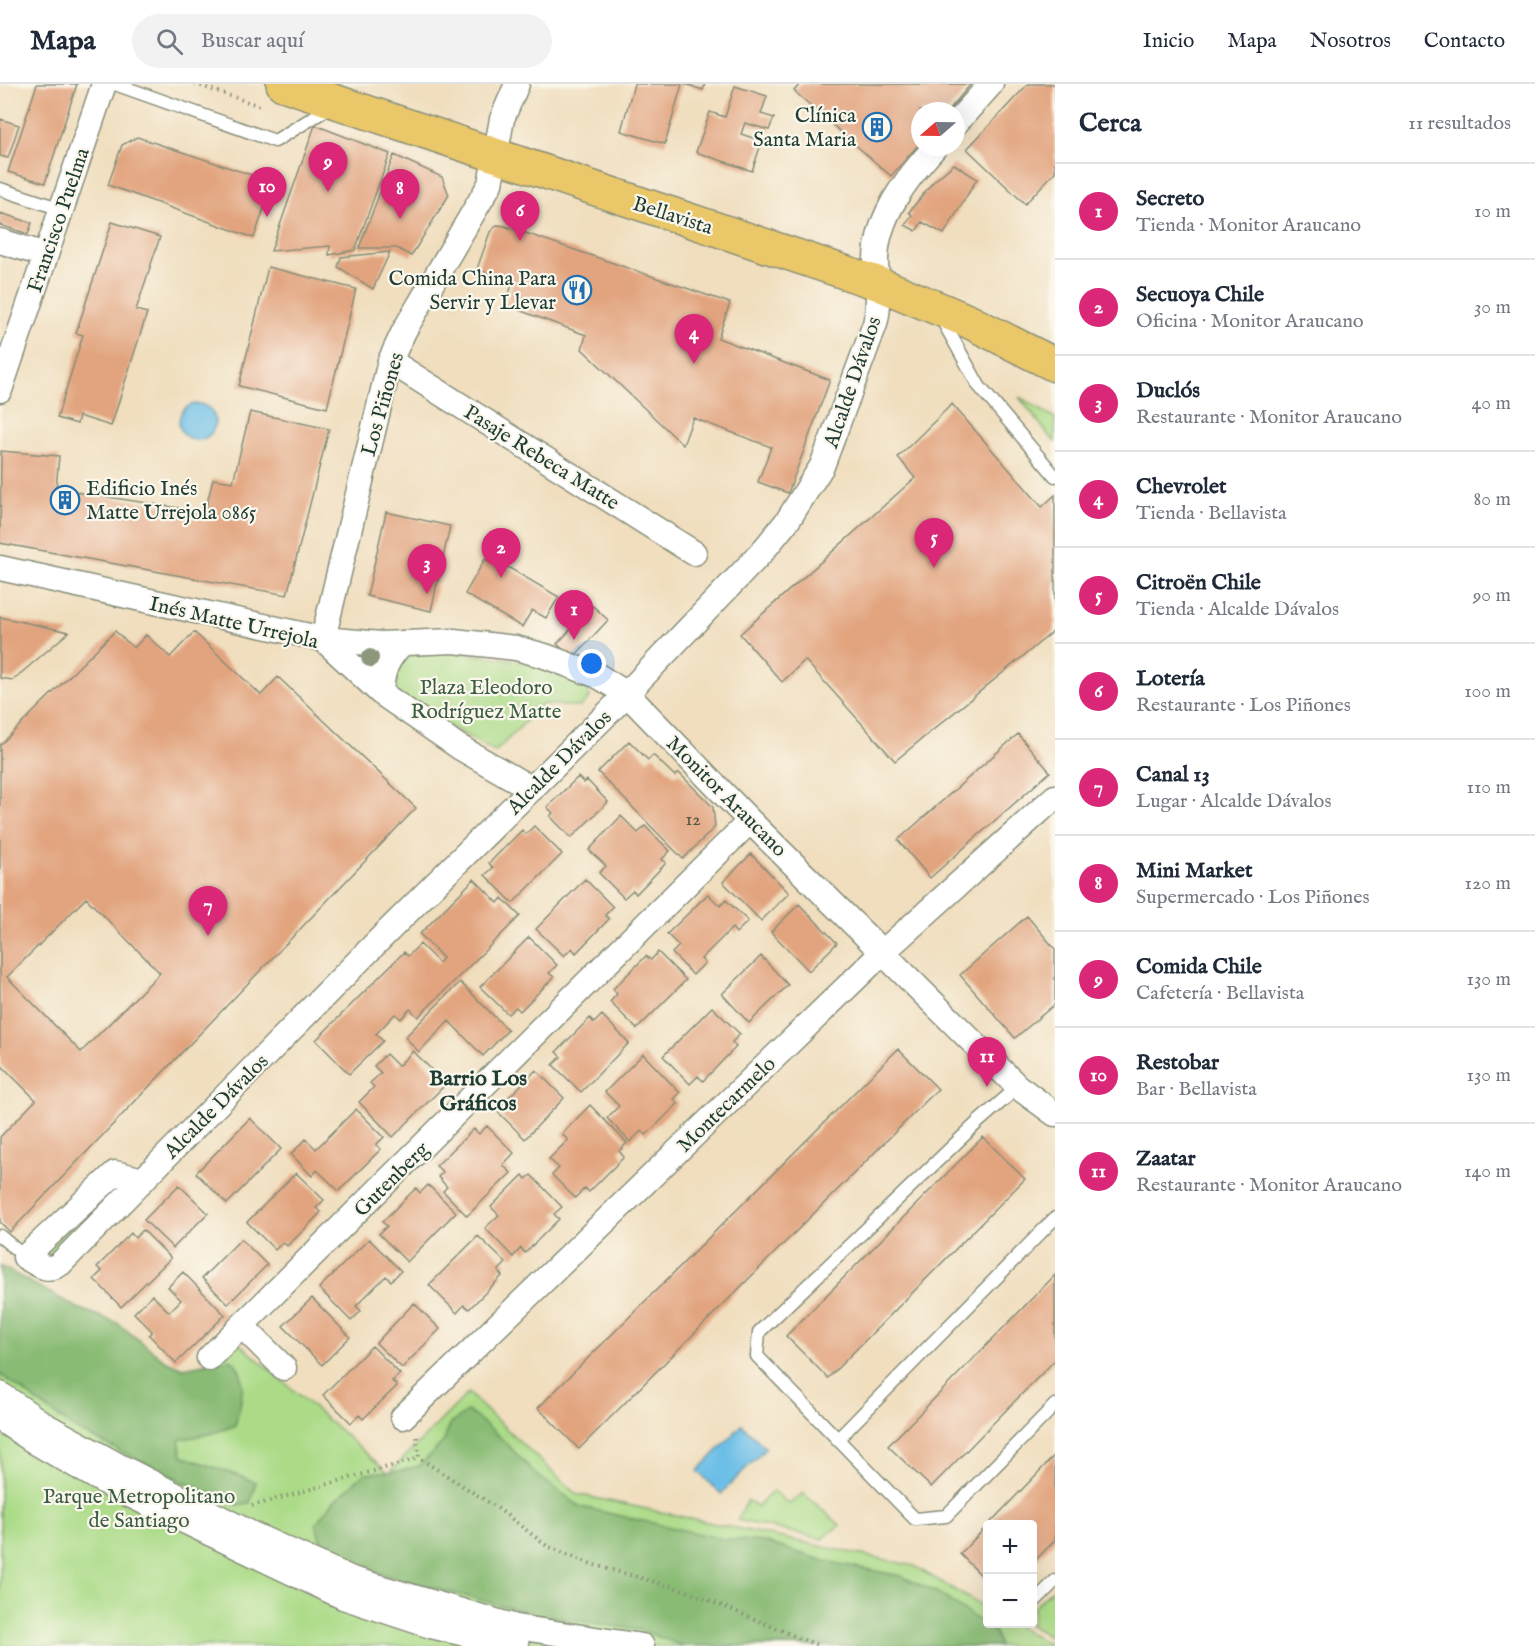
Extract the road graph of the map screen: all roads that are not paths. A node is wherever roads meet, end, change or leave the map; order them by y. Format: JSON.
{"nodes":[{"id":1,"x":104,"y":84,"type":"edge"},
{"id":2,"x":116,"y":84,"type":"edge"},
{"id":3,"x":283,"y":84,"type":"edge"},
{"id":4,"x":517,"y":84,"type":"edge"},
{"id":5,"x":991,"y":84,"type":"edge"},
{"id":6,"x":337,"y":102,"type":"junction"},
{"id":7,"x":965,"y":113,"type":"edge"},
{"id":8,"x":495,"y":156,"type":"junction"},
{"id":9,"x":927,"y":156,"type":"edge"},
{"id":10,"x":0,"y":189,"type":"edge"},
{"id":11,"x":61,"y":209,"type":"junction"},
{"id":12,"x":0,"y":241,"type":"edge"},
{"id":13,"x":46,"y":255,"type":"junction"},
{"id":14,"x":877,"y":283,"type":"junction"},
{"id":15,"x":935,"y":307,"type":"junction"},
{"id":16,"x":1050,"y":358,"type":"edge"},
{"id":17,"x":390,"y":361,"type":"junction"},
{"id":18,"x":0,"y":390,"type":"edge"},
{"id":19,"x":1055,"y":476,"type":"edge"},
{"id":20,"x":694,"y":553,"type":"dead end"},
{"id":21,"x":0,"y":568,"type":"edge"},
{"id":22,"x":322,"y":639,"type":"junction"},
{"id":23,"x":403,"y":643,"type":"junction"},
{"id":24,"x":381,"y":693,"type":"junction"},
{"id":25,"x":627,"y":694,"type":"junction"},
{"id":26,"x":532,"y":789,"type":"junction"},
{"id":27,"x":1055,"y":797,"type":"edge"},
{"id":28,"x":750,"y":821,"type":"junction"},
{"id":29,"x":883,"y":952,"type":"junction"},
{"id":30,"x":1018,"y":1087,"type":"junction"},
{"id":31,"x":1055,"y":1114,"type":"edge"},
{"id":32,"x":1055,"y":1218,"type":"edge"},
{"id":33,"x":0,"y":1236,"type":"edge"},
{"id":34,"x":25,"y":1257,"type":"joint"},
{"id":35,"x":243,"y":1327,"type":"junction"},
{"id":36,"x":209,"y":1358,"type":"dead end"},
{"id":37,"x":284,"y":1368,"type":"dead end"},
{"id":38,"x":0,"y":1394,"type":"edge"},
{"id":39,"x":1055,"y":1405,"type":"edge"},
{"id":40,"x":0,"y":1419,"type":"edge"},
{"id":41,"x":413,"y":1423,"type":"road end"},
{"id":42,"x":837,"y":1440,"type":"junction"},
{"id":43,"x":1055,"y":1581,"type":"edge"},
{"id":44,"x":1037,"y":1599,"type":"edge"},
{"id":45,"x":517,"y":1646,"type":"edge"},
{"id":46,"x":642,"y":1646,"type":"edge"}],
"edges":[{"from":1,"to":11,"type":"street","name":"Francisco Puelma"},
{"from":2,"to":6,"type":"lane"},
{"from":3,"to":6,"type":"main road","name":"Bellavista"},
{"from":4,"to":8,"type":"street","name":"Los Piñones"},
{"from":5,"to":7,"type":"street"},
{"from":6,"to":8,"type":"main road","name":"Bellavista"},
{"from":8,"to":14,"type":"main road","name":"Bellavista"},
{"from":8,"to":17,"type":"street","name":"Los Piñones"},
{"from":9,"to":14,"type":"street","name":"Alcalde Dávalos"},
{"from":10,"to":11,"type":"lane"},
{"from":11,"to":13,"type":"street","name":"Francisco Puelma"},
{"from":12,"to":13,"type":"street"},
{"from":13,"to":18,"type":"street","name":"Francisco Puelma"},
{"from":14,"to":15,"type":"main road","name":"Bellavista"},
{"from":14,"to":25,"type":"street","name":"Alcalde Dávalos"},
{"from":15,"to":16,"type":"main road","name":"Bellavista"},
{"from":15,"to":19,"type":"lane"},
{"from":17,"to":20,"type":"street","name":"Pasaje Rebeca Matte"},
{"from":17,"to":22,"type":"street","name":"Los Piñones"},
{"from":21,"to":22,"type":"street","name":"Inés Matte Urrejola"},
{"from":22,"to":23,"type":"street","name":"Monitor Araucano"},
{"from":22,"to":24,"type":"street","name":"Inés Matte Urrejola"},
{"from":23,"to":24,"type":"street"},
{"from":23,"to":25,"type":"street","name":"Monitor Araucano"},
{"from":24,"to":26,"type":"street","name":"Inés Matte Urrejola"},
{"from":25,"to":26,"type":"street","name":"Alcalde Dávalos"},
{"from":25,"to":28,"type":"street","name":"Monitor Araucano"},
{"from":26,"to":34,"type":"street","name":"Alcalde Dávalos"},
{"from":27,"to":29,"type":"street","name":"Montecarmelo"},
{"from":28,"to":29,"type":"street","name":"Monitor Araucano"},
{"from":28,"to":35,"type":"street","name":"Gutenberg"},
{"from":29,"to":30,"type":"street","name":"Monitor Araucano"},
{"from":29,"to":41,"type":"street","name":"Montecarmelo"},
{"from":30,"to":31,"type":"street","name":"Monitor Araucano"},
{"from":30,"to":42,"type":"lane"},
{"from":32,"to":42,"type":"lane"},
{"from":33,"to":34,"type":"lane"},
{"from":35,"to":36,"type":"street","name":"Gutenberg"},
{"from":35,"to":37,"type":"street"},
{"from":38,"to":46,"type":"street"},
{"from":39,"to":42,"type":"lane"},
{"from":40,"to":45,"type":"street"},
{"from":43,"to":44,"type":"lane"}]}
